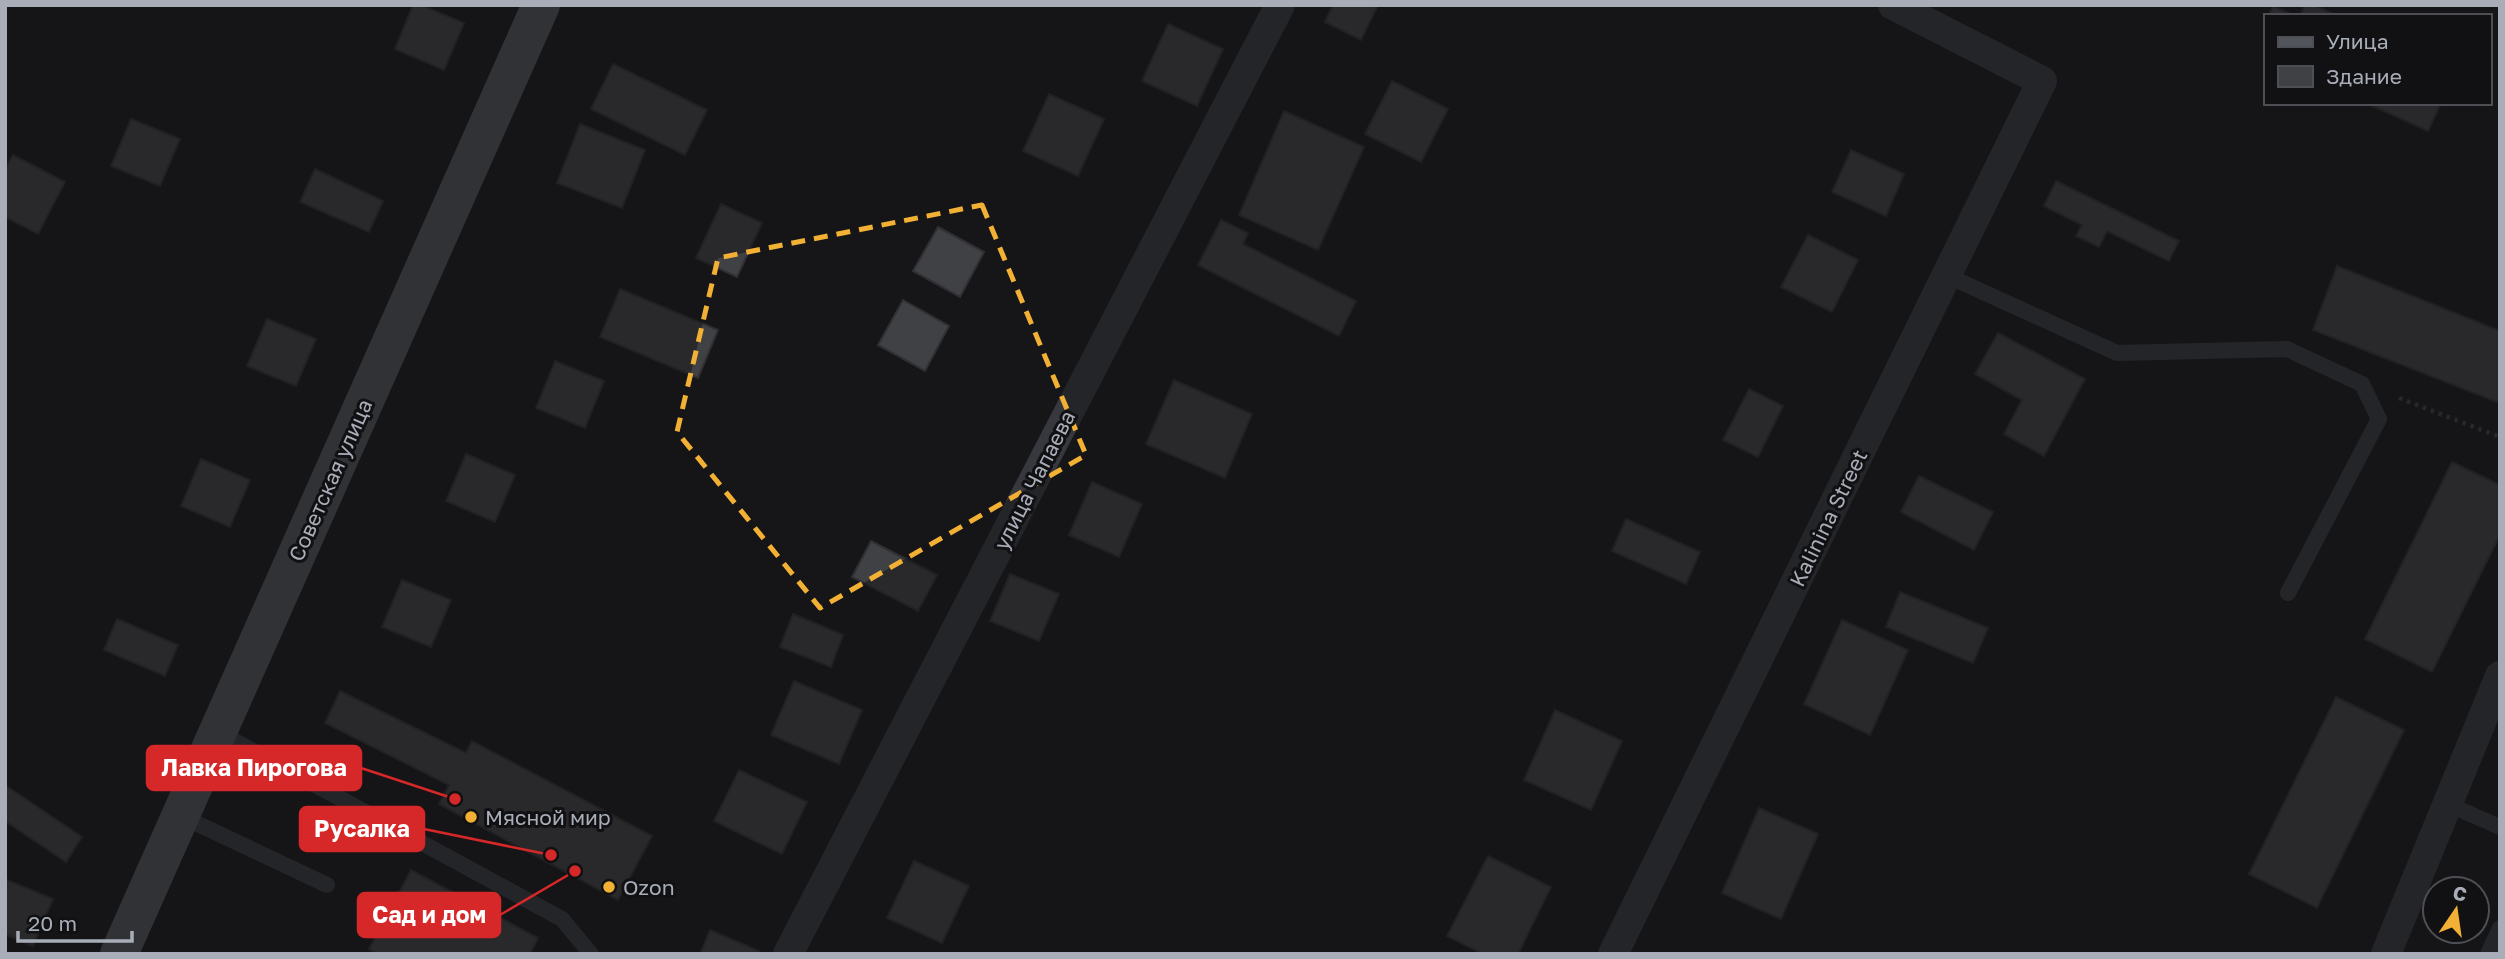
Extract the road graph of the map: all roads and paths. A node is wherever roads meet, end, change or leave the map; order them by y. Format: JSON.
{"nodes":[{"id":1,"x":541,"y":5,"type":"edge"},
{"id":2,"x":1280,"y":5,"type":"edge"},
{"id":3,"x":1893,"y":5,"type":"edge"},
{"id":4,"x":1948,"y":275,"type":"junction"},
{"id":5,"x":2362,"y":384,"type":"junction"},
{"id":6,"x":2500,"y":437,"type":"edge"},
{"id":7,"x":2288,"y":593,"type":"dead end"},
{"id":8,"x":2500,"y":676,"type":"edge"},
{"id":9,"x":219,"y":732,"type":"junction"},
{"id":10,"x":2447,"y":804,"type":"junction"},
{"id":11,"x":180,"y":816,"type":"junction"},
{"id":12,"x":2500,"y":827,"type":"edge"},
{"id":13,"x":327,"y":885,"type":"dead end"},
{"id":14,"x":2500,"y":928,"type":"edge"},
{"id":15,"x":119,"y":954,"type":"edge"},
{"id":16,"x":591,"y":954,"type":"edge"},
{"id":17,"x":788,"y":954,"type":"edge"},
{"id":18,"x":1613,"y":954,"type":"edge"},
{"id":19,"x":2386,"y":954,"type":"edge"},
{"id":20,"x":2488,"y":954,"type":"edge"}],
"edges":[{"from":1,"to":9,"type":"main road","name":"Советская улица"},
{"from":2,"to":17,"type":"street","name":"улица Чапаева"},
{"from":3,"to":4,"type":"street","name":"Kalinina Street"},
{"from":4,"to":5,"type":"lane"},
{"from":4,"to":18,"type":"street","name":"Kalinina Street"},
{"from":5,"to":6,"type":"path"},
{"from":5,"to":7,"type":"lane"},
{"from":8,"to":10,"type":"street"},
{"from":9,"to":11,"type":"main road","name":"Советская улица"},
{"from":9,"to":16,"type":"lane"},
{"from":10,"to":12,"type":"lane"},
{"from":10,"to":19,"type":"street"},
{"from":11,"to":13,"type":"lane"},
{"from":11,"to":15,"type":"main road","name":"Советская улица"},
{"from":14,"to":20,"type":"lane"}]}
